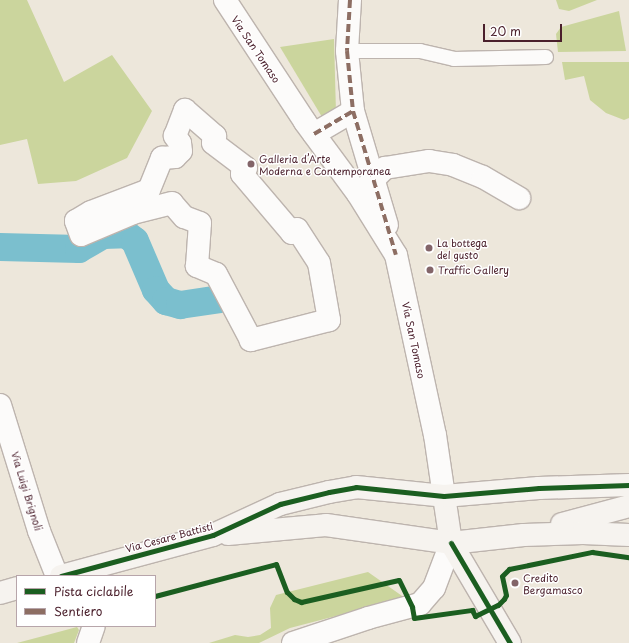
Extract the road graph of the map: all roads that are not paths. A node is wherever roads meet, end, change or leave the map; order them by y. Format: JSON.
{"nodes":[{"id":1,"x":225,"y":0,"type":"edge"},
{"id":2,"x":350,"y":0,"type":"edge"},
{"id":3,"x":347,"y":51,"type":"junction"},
{"id":4,"x":546,"y":57,"type":"dead end"},
{"id":5,"x":353,"y":111,"type":"junction"},
{"id":6,"x":314,"y":134,"type":"junction"},
{"id":7,"x":366,"y":187,"type":"junction"},
{"id":8,"x":519,"y":198,"type":"dead end"},
{"id":9,"x":251,"y":340,"type":"joint"},
{"id":10,"x":0,"y":405,"type":"edge"},
{"id":11,"x":629,"y":485,"type":"edge"},
{"id":12,"x":582,"y":487,"type":"junction"},
{"id":13,"x":444,"y":496,"type":"junction"},
{"id":14,"x":627,"y":509,"type":"edge"},
{"id":15,"x":524,"y":535,"type":"junction"},
{"id":16,"x":629,"y":535,"type":"edge"},
{"id":17,"x":213,"y":536,"type":"junction"},
{"id":18,"x":452,"y":543,"type":"junction"},
{"id":19,"x":112,"y":568,"type":"edge"},
{"id":20,"x":57,"y":575,"type":"edge"},
{"id":21,"x":67,"y":575,"type":"edge"},
{"id":22,"x":16,"y":588,"type":"edge"},
{"id":23,"x":0,"y":593,"type":"edge"},
{"id":24,"x":94,"y":627,"type":"edge"},
{"id":25,"x":88,"y":643,"type":"edge"},
{"id":26,"x":293,"y":643,"type":"edge"},
{"id":27,"x":510,"y":643,"type":"edge"}],
"edges":[{"from":1,"to":6,"type":"street","name":"Via San Tomaso"},
{"from":2,"to":3,"type":"street"},
{"from":3,"to":4,"type":"lane"},
{"from":3,"to":5,"type":"street"},
{"from":5,"to":6,"type":"street"},
{"from":5,"to":7,"type":"street"},
{"from":6,"to":7,"type":"street","name":"Via San Tomaso"},
{"from":7,"to":8,"type":"street"},
{"from":7,"to":13,"type":"street","name":"Via San Tomaso"},
{"from":9,"to":9,"type":"street"},
{"from":10,"to":20,"type":"street","name":"Via Luigi Brignoli"},
{"from":11,"to":12,"type":"street","name":"Via Cesare Battisti"},
{"from":12,"to":13,"type":"street","name":"Via Cesare Battisti"},
{"from":12,"to":14,"type":"street"},
{"from":13,"to":17,"type":"street","name":"Via Cesare Battisti"},
{"from":13,"to":18,"type":"street"},
{"from":14,"to":15,"type":"street"},
{"from":15,"to":16,"type":"street"},
{"from":15,"to":18,"type":"street","name":"Via Cesare Battisti"},
{"from":17,"to":18,"type":"street","name":"Via Cesare Battisti"},
{"from":17,"to":19,"type":"street","name":"Via Cesare Battisti"},
{"from":18,"to":26,"type":"street"},
{"from":18,"to":27,"type":"street"},
{"from":19,"to":21,"type":"street","name":"Via Cesare Battisti"},
{"from":22,"to":23,"type":"street"},
{"from":24,"to":25,"type":"street"}]}
